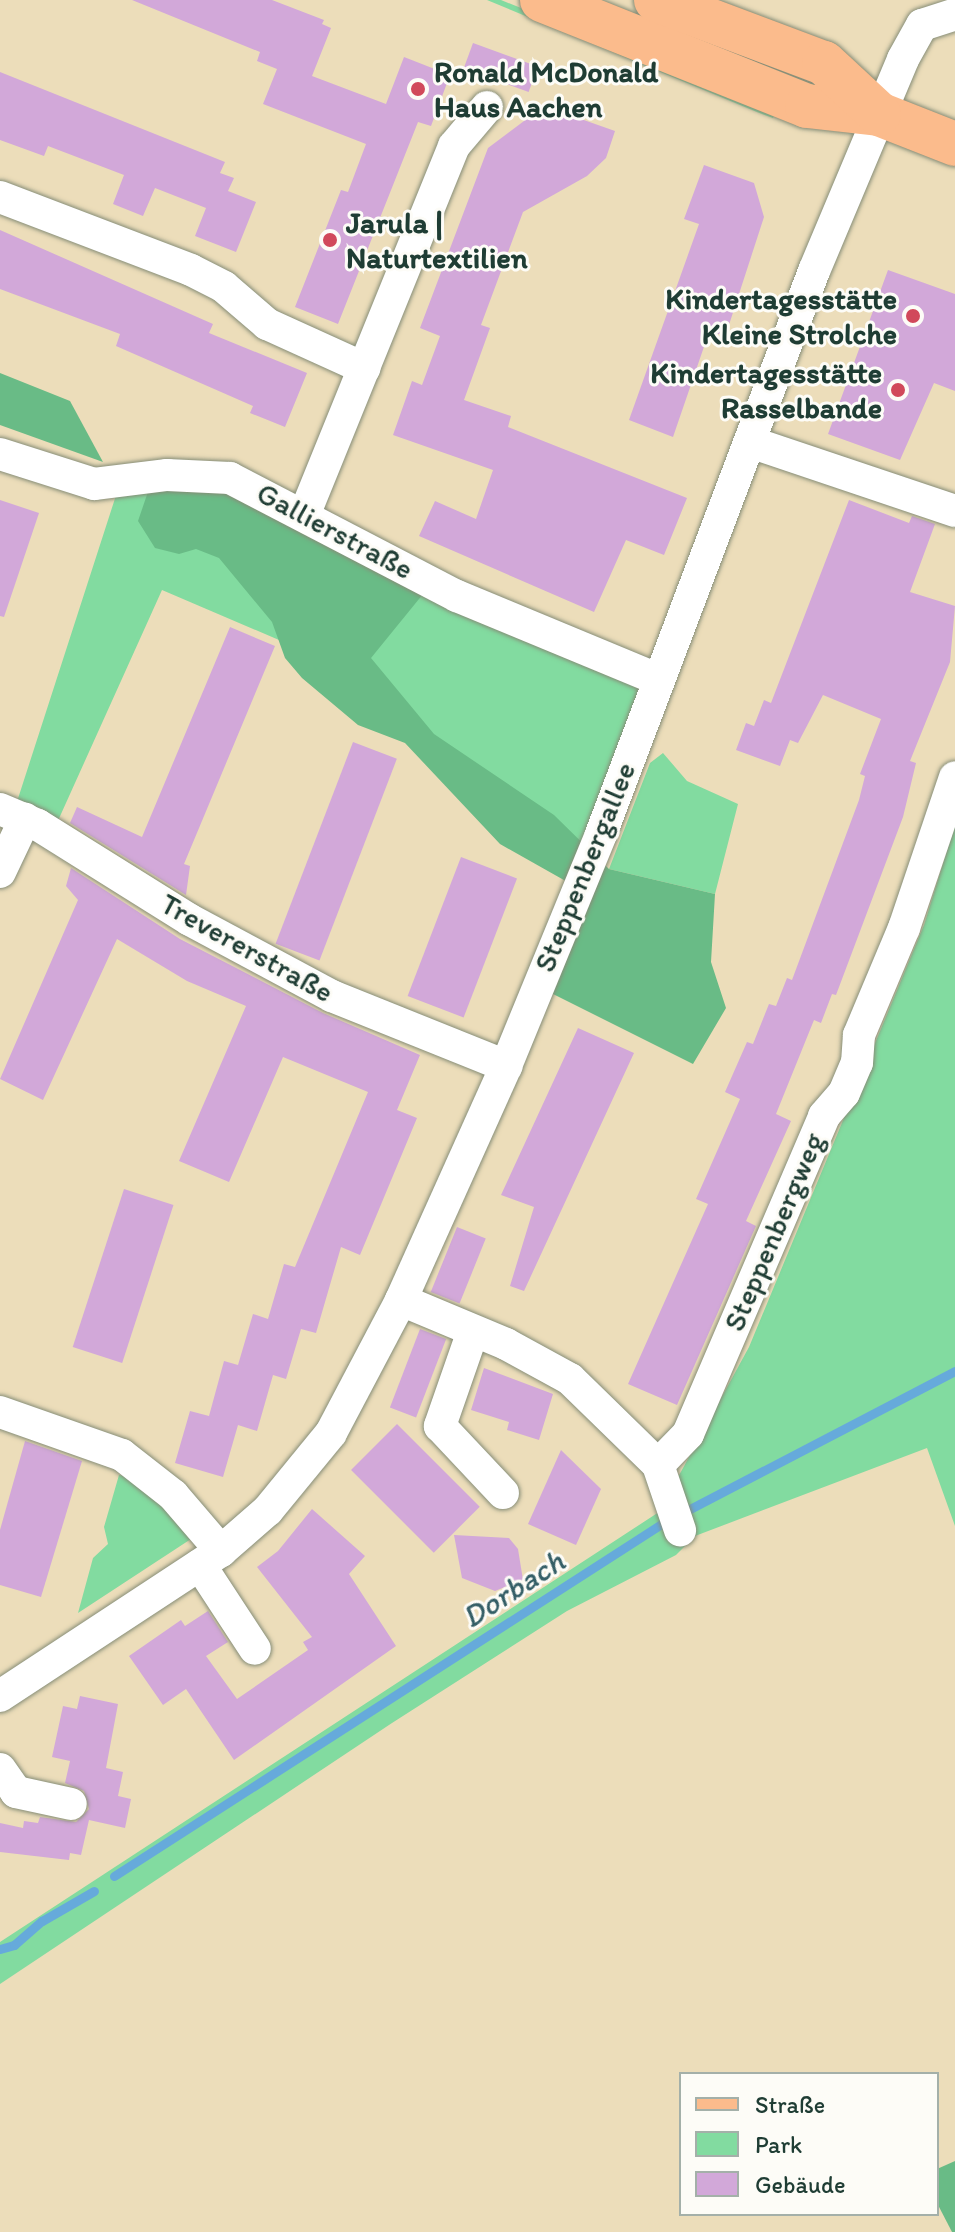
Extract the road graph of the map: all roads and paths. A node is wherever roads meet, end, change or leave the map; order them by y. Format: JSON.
{"nodes":[{"id":1,"x":542,"y":0,"type":"edge"},
{"id":2,"x":656,"y":0,"type":"edge"},
{"id":3,"x":955,"y":14,"type":"edge"},
{"id":4,"x":487,"y":107,"type":"dead end"},
{"id":5,"x":879,"y":114,"type":"junction"},
{"id":6,"x":955,"y":144,"type":"edge"},
{"id":7,"x":0,"y":197,"type":"edge"},
{"id":8,"x":364,"y":368,"type":"junction"},
{"id":9,"x":750,"y":442,"type":"junction"},
{"id":10,"x":0,"y":454,"type":"edge"},
{"id":11,"x":955,"y":511,"type":"edge"},
{"id":12,"x":305,"y":513,"type":"junction"},
{"id":13,"x":657,"y":679,"type":"junction"},
{"id":14,"x":955,"y":777,"type":"edge"},
{"id":15,"x":12,"y":814,"type":"edge"},
{"id":16,"x":0,"y":872,"type":"edge"},
{"id":17,"x":506,"y":1066,"type":"junction"},
{"id":18,"x":401,"y":1300,"type":"junction"},
{"id":19,"x":473,"y":1331,"type":"junction"},
{"id":20,"x":0,"y":1412,"type":"edge"},
{"id":21,"x":664,"y":1479,"type":"junction"},
{"id":22,"x":503,"y":1493,"type":"dead end"},
{"id":23,"x":680,"y":1530,"type":"dead end"},
{"id":24,"x":210,"y":1558,"type":"junction"},
{"id":25,"x":255,"y":1649,"type":"dead end"},
{"id":26,"x":0,"y":1696,"type":"edge"},
{"id":27,"x":9,"y":1791,"type":"edge"},
{"id":28,"x":71,"y":1804,"type":"dead end"}],
"edges":[{"from":1,"to":5,"type":"main road"},
{"from":2,"to":5,"type":"main road"},
{"from":3,"to":5,"type":"street","name":"Steppenbergallee"},
{"from":4,"to":8,"type":"street"},
{"from":5,"to":6,"type":"main road"},
{"from":5,"to":9,"type":"street","name":"Steppenbergallee"},
{"from":7,"to":8,"type":"street"},
{"from":8,"to":12,"type":"street"},
{"from":9,"to":11,"type":"street"},
{"from":9,"to":13,"type":"street","name":"Steppenbergallee"},
{"from":10,"to":12,"type":"street","name":"Gallierstraße"},
{"from":12,"to":13,"type":"street","name":"Gallierstraße"},
{"from":13,"to":17,"type":"street","name":"Steppenbergallee"},
{"from":14,"to":21,"type":"street","name":"Steppenbergweg"},
{"from":15,"to":16,"type":"street"},
{"from":15,"to":17,"type":"street","name":"Trevererstraße"},
{"from":17,"to":18,"type":"street","name":"Steppenbergallee"},
{"from":18,"to":19,"type":"street"},
{"from":18,"to":24,"type":"street","name":"Steppenbergallee"},
{"from":19,"to":21,"type":"street"},
{"from":19,"to":22,"type":"street"},
{"from":20,"to":24,"type":"street"},
{"from":21,"to":23,"type":"street"},
{"from":24,"to":25,"type":"street"},
{"from":24,"to":26,"type":"street","name":"Steppenbergallee"},
{"from":27,"to":28,"type":"street"}]}
